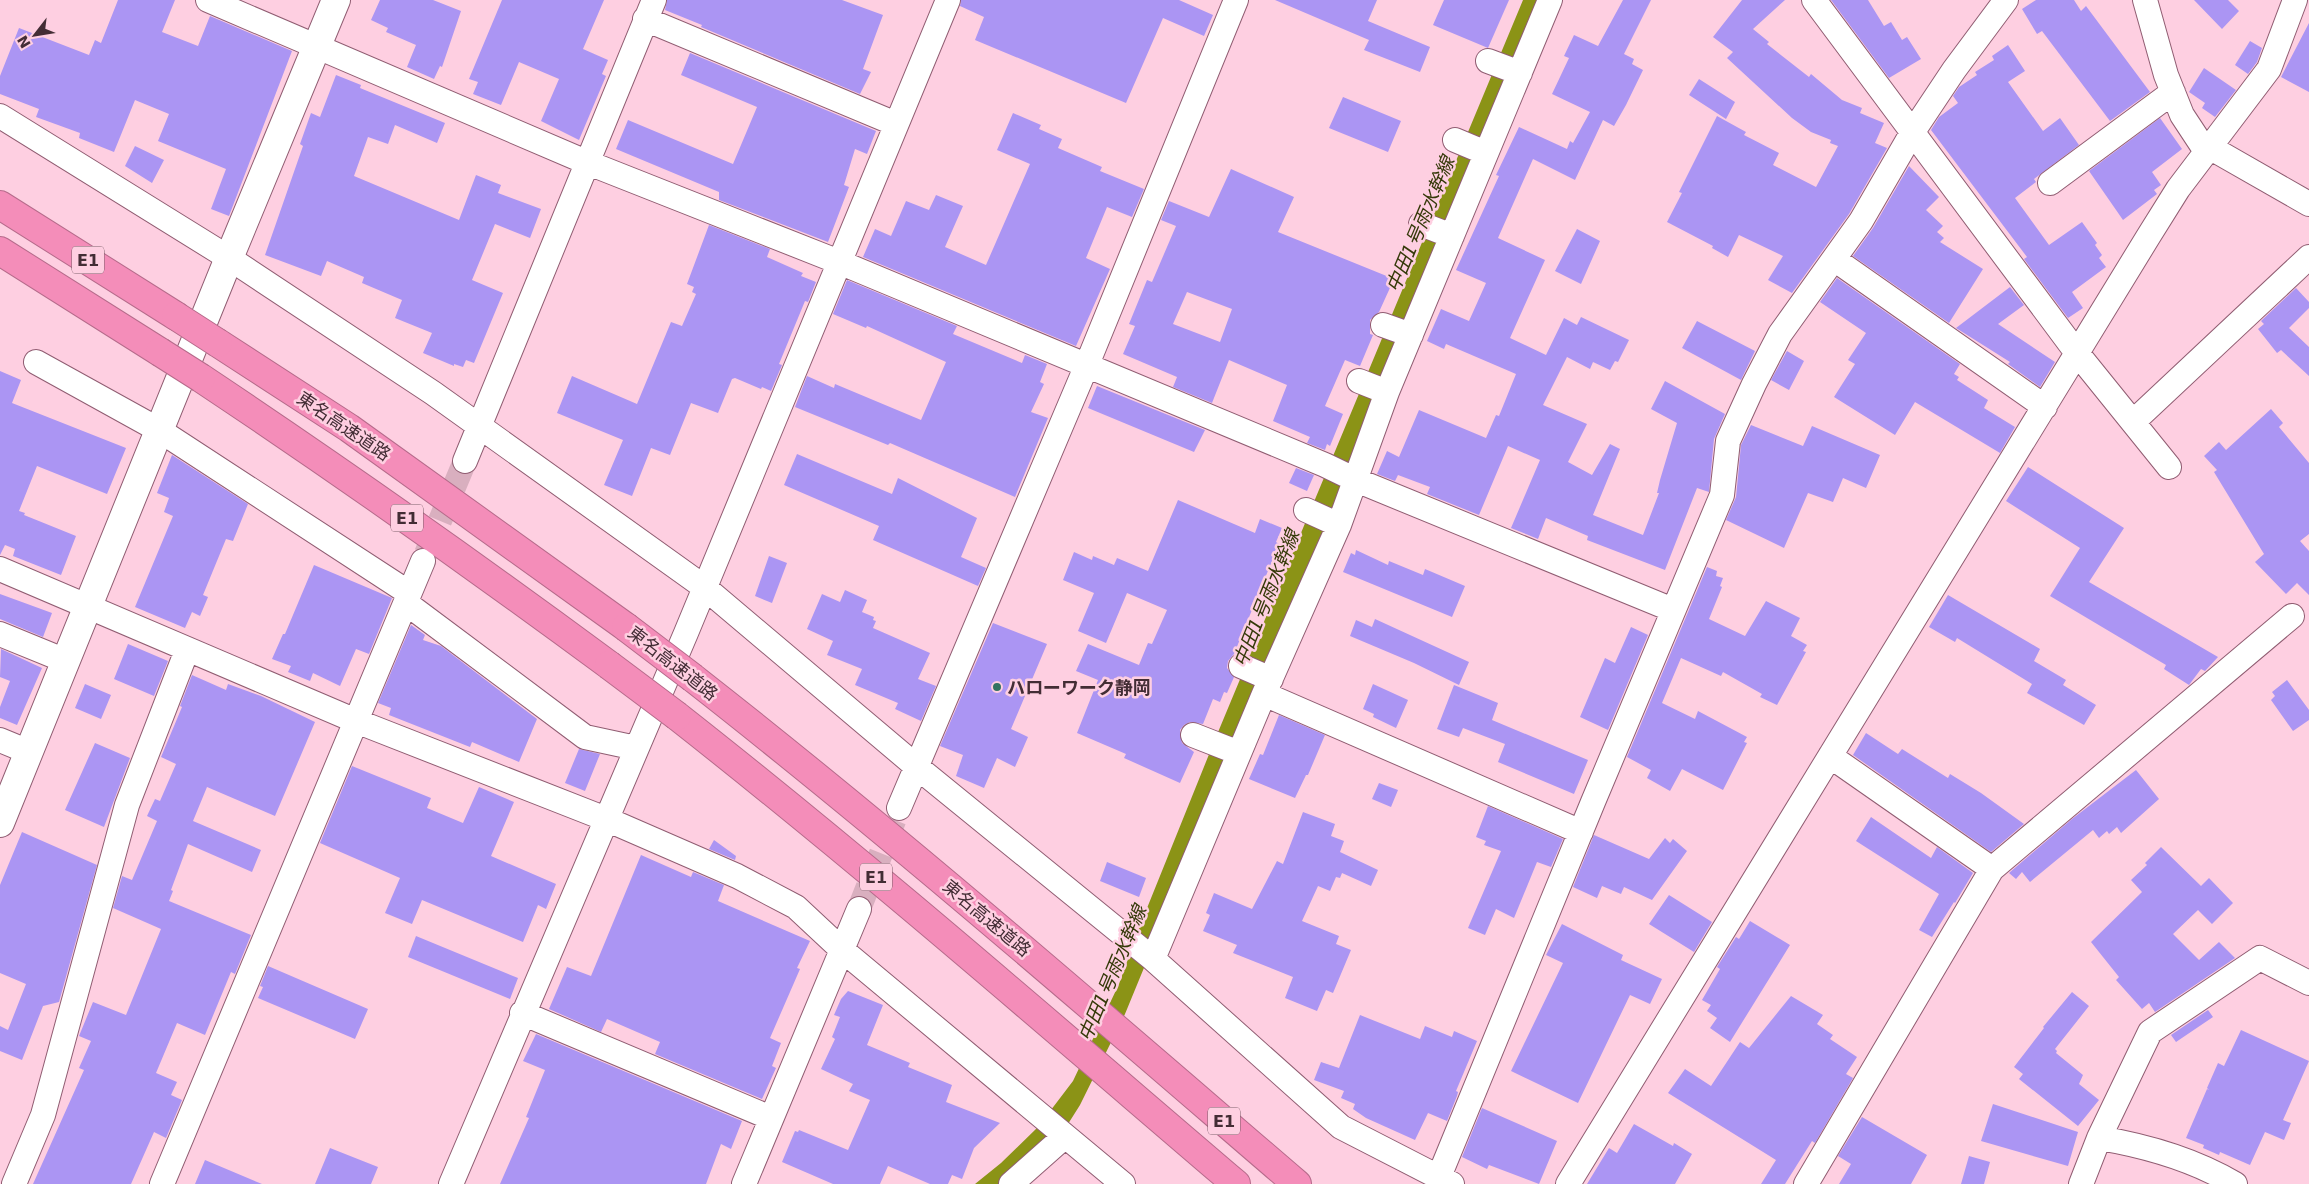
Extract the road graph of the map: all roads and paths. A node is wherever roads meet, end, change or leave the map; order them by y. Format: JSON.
{"nodes":[{"id":1,"x":208,"y":0,"type":"edge"},
{"id":2,"x":336,"y":0,"type":"edge"},
{"id":3,"x":948,"y":0,"type":"edge"},
{"id":4,"x":1236,"y":0,"type":"edge"},
{"id":5,"x":1550,"y":0,"type":"edge"},
{"id":6,"x":1814,"y":0,"type":"edge"},
{"id":7,"x":2145,"y":0,"type":"edge"},
{"id":8,"x":2295,"y":0,"type":"edge"},
{"id":9,"x":1995,"y":3,"type":"edge"},
{"id":10,"x":650,"y":10,"type":"edge"},
{"id":11,"x":317,"y":48,"type":"junction"},
{"id":12,"x":1488,"y":61,"type":"dead end"},
{"id":13,"x":1515,"y":72,"type":"junction"},
{"id":14,"x":2173,"y":92,"type":"junction"},
{"id":15,"x":0,"y":116,"type":"edge"},
{"id":16,"x":896,"y":124,"type":"junction"},
{"id":17,"x":1912,"y":133,"type":"junction"},
{"id":18,"x":1455,"y":140,"type":"dead end"},
{"id":19,"x":1481,"y":151,"type":"junction"},
{"id":20,"x":2209,"y":151,"type":"junction"},
{"id":21,"x":586,"y":162,"type":"junction"},
{"id":22,"x":2050,"y":182,"type":"dead end"},
{"id":23,"x":2309,"y":204,"type":"edge"},
{"id":24,"x":0,"y":205,"type":"edge"},
{"id":25,"x":0,"y":251,"type":"edge"},
{"id":26,"x":2309,"y":257,"type":"edge"},
{"id":27,"x":228,"y":258,"type":"junction"},
{"id":28,"x":1834,"y":259,"type":"junction"},
{"id":29,"x":838,"y":262,"type":"junction"},
{"id":30,"x":2077,"y":353,"type":"junction"},
{"id":31,"x":36,"y":362,"type":"dead end"},
{"id":32,"x":1086,"y":366,"type":"junction"},
{"id":33,"x":2044,"y":407,"type":"junction"},
{"id":34,"x":2132,"y":422,"type":"junction"},
{"id":35,"x":478,"y":426,"type":"junction"},
{"id":36,"x":159,"y":430,"type":"junction"},
{"id":37,"x":465,"y":461,"type":"tunnel mouth"},
{"id":38,"x":2169,"y":467,"type":"dead end"},
{"id":39,"x":1342,"y":473,"type":"junction"},
{"id":40,"x":423,"y":561,"type":"tunnel mouth"},
{"id":41,"x":0,"y":569,"type":"edge"},
{"id":42,"x":704,"y":587,"type":"junction"},
{"id":43,"x":407,"y":598,"type":"junction"},
{"id":44,"x":88,"y":607,"type":"junction"},
{"id":45,"x":1673,"y":610,"type":"junction"},
{"id":46,"x":2292,"y":616,"type":"dead end"},
{"id":47,"x":0,"y":634,"type":"edge"},
{"id":48,"x":187,"y":650,"type":"junction"},
{"id":49,"x":66,"y":661,"type":"junction"},
{"id":50,"x":1259,"y":678,"type":"junction"},
{"id":51,"x":356,"y":721,"type":"junction"},
{"id":52,"x":0,"y":740,"type":"edge"},
{"id":53,"x":636,"y":748,"type":"junction"},
{"id":54,"x":29,"y":752,"type":"junction"},
{"id":55,"x":1830,"y":756,"type":"junction"},
{"id":56,"x":917,"y":767,"type":"junction"},
{"id":57,"x":899,"y":808,"type":"tunnel mouth"},
{"id":58,"x":606,"y":819,"type":"junction"},
{"id":59,"x":0,"y":823,"type":"edge"},
{"id":60,"x":1581,"y":832,"type":"junction"},
{"id":61,"x":1992,"y":869,"type":"junction"},
{"id":62,"x":859,"y":909,"type":"tunnel mouth"},
{"id":63,"x":841,"y":949,"type":"junction"},
{"id":64,"x":1152,"y":959,"type":"junction"},
{"id":65,"x":2309,"y":983,"type":"edge"},
{"id":66,"x":522,"y":1013,"type":"junction"},
{"id":67,"x":772,"y":1118,"type":"junction"},
{"id":68,"x":1063,"y":1136,"type":"junction"},
{"id":69,"x":2099,"y":1138,"type":"junction"},
{"id":70,"x":1442,"y":1182,"type":"edge"},
{"id":71,"x":14,"y":1184,"type":"edge"},
{"id":72,"x":162,"y":1184,"type":"edge"},
{"id":73,"x":451,"y":1184,"type":"edge"},
{"id":74,"x":744,"y":1184,"type":"edge"},
{"id":75,"x":1011,"y":1184,"type":"edge"},
{"id":76,"x":1123,"y":1184,"type":"edge"},
{"id":77,"x":1236,"y":1184,"type":"edge"},
{"id":78,"x":1298,"y":1184,"type":"edge"},
{"id":79,"x":1568,"y":1184,"type":"edge"},
{"id":80,"x":1806,"y":1184,"type":"edge"},
{"id":81,"x":2081,"y":1184,"type":"edge"},
{"id":82,"x":2235,"y":1184,"type":"edge"}],
"edges":[{"from":1,"to":11,"type":"street"},
{"from":2,"to":11,"type":"street"},
{"from":3,"to":16,"type":"street"},
{"from":4,"to":32,"type":"street"},
{"from":5,"to":13,"type":"street"},
{"from":6,"to":17,"type":"street"},
{"from":7,"to":14,"type":"street"},
{"from":8,"to":20,"type":"street"},
{"from":9,"to":17,"type":"street"},
{"from":10,"to":16,"type":"street"},
{"from":10,"to":21,"type":"street"},
{"from":11,"to":21,"type":"street"},
{"from":11,"to":27,"type":"street"},
{"from":12,"to":13,"type":"street"},
{"from":13,"to":19,"type":"street"},
{"from":14,"to":20,"type":"street"},
{"from":14,"to":22,"type":"street"},
{"from":15,"to":27,"type":"street"},
{"from":16,"to":29,"type":"street"},
{"from":17,"to":28,"type":"street"},
{"from":17,"to":30,"type":"street"},
{"from":18,"to":19,"type":"street"},
{"from":19,"to":39,"type":"street"},
{"from":20,"to":23,"type":"street"},
{"from":20,"to":30,"type":"street"},
{"from":21,"to":29,"type":"street"},
{"from":21,"to":35,"type":"street"},
{"from":24,"to":78,"type":"highway","name":"東名高速道路","number":"E1","bridge":true},
{"from":25,"to":77,"type":"highway","number":"E1","bridge":true},
{"from":26,"to":34,"type":"street"},
{"from":27,"to":35,"type":"street"},
{"from":27,"to":36,"type":"street"},
{"from":28,"to":33,"type":"street"},
{"from":28,"to":45,"type":"street"},
{"from":29,"to":32,"type":"street"},
{"from":29,"to":42,"type":"street"},
{"from":30,"to":33,"type":"street"},
{"from":30,"to":34,"type":"street"},
{"from":31,"to":36,"type":"street"},
{"from":32,"to":39,"type":"street"},
{"from":32,"to":56,"type":"street"},
{"from":33,"to":55,"type":"street"},
{"from":34,"to":38,"type":"street"},
{"from":35,"to":37,"type":"street"},
{"from":35,"to":42,"type":"street"},
{"from":36,"to":43,"type":"street"},
{"from":36,"to":44,"type":"street"},
{"from":39,"to":45,"type":"street"},
{"from":39,"to":50,"type":"street"},
{"from":40,"to":43,"type":"street"},
{"from":41,"to":44,"type":"street"},
{"from":42,"to":53,"type":"street"},
{"from":42,"to":56,"type":"street"},
{"from":43,"to":51,"type":"street"},
{"from":43,"to":53,"type":"street"},
{"from":44,"to":48,"type":"street"},
{"from":44,"to":49,"type":"street"},
{"from":45,"to":60,"type":"street"},
{"from":46,"to":61,"type":"street"},
{"from":47,"to":49,"type":"street"},
{"from":48,"to":51,"type":"street"},
{"from":48,"to":71,"type":"street"},
{"from":49,"to":54,"type":"street"},
{"from":50,"to":60,"type":"street"},
{"from":50,"to":64,"type":"street"},
{"from":51,"to":58,"type":"street"},
{"from":51,"to":72,"type":"street"},
{"from":52,"to":54,"type":"street"},
{"from":53,"to":58,"type":"street"},
{"from":54,"to":59,"type":"street"},
{"from":55,"to":61,"type":"street"},
{"from":55,"to":79,"type":"street"},
{"from":56,"to":57,"type":"street"},
{"from":56,"to":64,"type":"street"},
{"from":58,"to":63,"type":"street"},
{"from":58,"to":66,"type":"street"},
{"from":60,"to":70,"type":"street"},
{"from":61,"to":80,"type":"street"},
{"from":62,"to":63,"type":"street"},
{"from":63,"to":67,"type":"street"},
{"from":63,"to":68,"type":"street"},
{"from":64,"to":70,"type":"street"},
{"from":65,"to":69,"type":"street"},
{"from":66,"to":67,"type":"street"},
{"from":66,"to":73,"type":"street"},
{"from":67,"to":74,"type":"street"},
{"from":68,"to":75,"type":"street"},
{"from":68,"to":76,"type":"street"},
{"from":69,"to":81,"type":"street"},
{"from":69,"to":82,"type":"street"}]}
